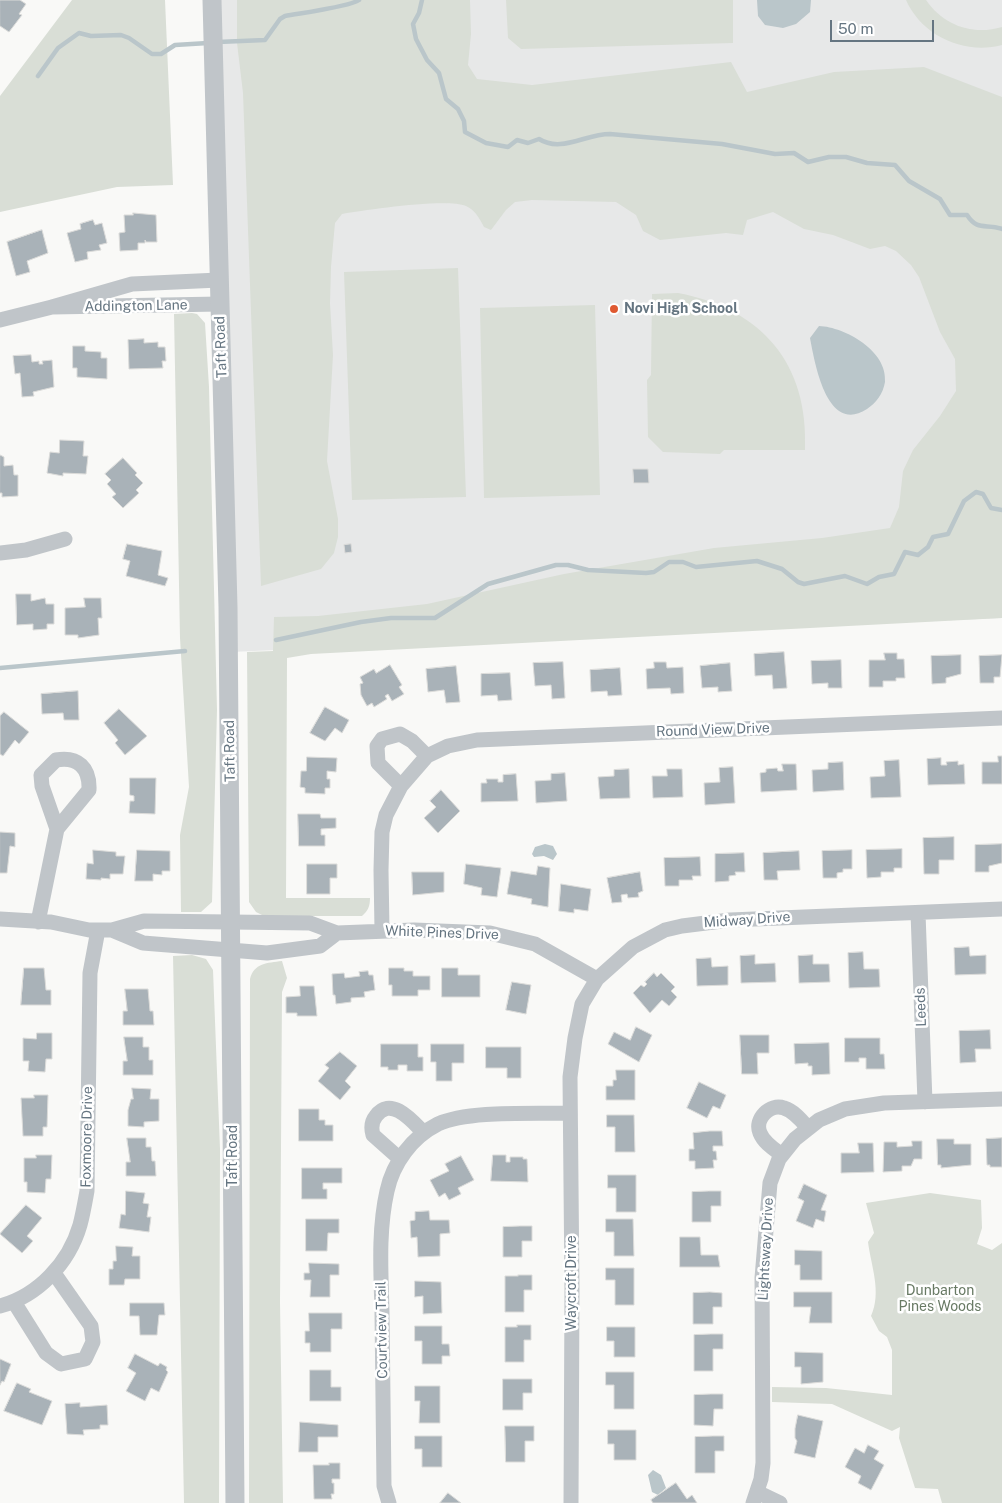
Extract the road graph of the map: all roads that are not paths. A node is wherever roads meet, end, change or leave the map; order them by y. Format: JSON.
{"nodes":[{"id":1,"x":212,"y":0,"type":"edge"},
{"id":2,"x":220,"y":280,"type":"junction"},
{"id":3,"x":220,"y":304,"type":"junction"},
{"id":4,"x":52,"y":307,"type":"junction"},
{"id":5,"x":0,"y":320,"type":"edge"},
{"id":6,"x":65,"y":539,"type":"dead end"},
{"id":7,"x":0,"y":553,"type":"edge"},
{"id":8,"x":1002,"y":718,"type":"edge"},
{"id":9,"x":427,"y":756,"type":"junction"},
{"id":10,"x":401,"y":786,"type":"junction"},
{"id":11,"x":57,"y":828,"type":"dead end"},
{"id":12,"x":1002,"y":909,"type":"edge"},
{"id":13,"x":918,"y":913,"type":"junction"},
{"id":14,"x":0,"y":919,"type":"edge"},
{"id":15,"x":38,"y":922,"type":"junction"},
{"id":16,"x":231,"y":922,"type":"junction"},
{"id":17,"x":105,"y":930,"type":"junction"},
{"id":18,"x":382,"y":930,"type":"junction"},
{"id":19,"x":336,"y":933,"type":"junction"},
{"id":20,"x":232,"y":950,"type":"junction"},
{"id":21,"x":597,"y":979,"type":"junction"},
{"id":22,"x":572,"y":1062,"type":"joint"},
{"id":23,"x":1002,"y":1099,"type":"edge"},
{"id":24,"x":925,"y":1102,"type":"junction"},
{"id":25,"x":569,"y":1113,"type":"junction"},
{"id":26,"x":808,"y":1128,"type":"junction"},
{"id":27,"x":424,"y":1133,"type":"junction"},
{"id":28,"x":782,"y":1155,"type":"junction"},
{"id":29,"x":400,"y":1159,"type":"junction"},
{"id":30,"x":54,"y":1273,"type":"junction"},
{"id":31,"x":7,"y":1304,"type":"edge"},
{"id":32,"x":755,"y":1498,"type":"edge"},
{"id":33,"x":235,"y":1503,"type":"edge"},
{"id":34,"x":389,"y":1503,"type":"edge"},
{"id":35,"x":571,"y":1503,"type":"edge"},
{"id":36,"x":780,"y":1503,"type":"edge"}],
"edges":[{"from":1,"to":2,"type":"street","name":"Taft Road"},
{"from":2,"to":3,"type":"street","name":"Taft Road"},
{"from":2,"to":4,"type":"street","name":"Addington Lane"},
{"from":3,"to":4,"type":"street","name":"Addington Lane"},
{"from":3,"to":16,"type":"street","name":"Taft Road"},
{"from":4,"to":5,"type":"street","name":"Addington Lane"},
{"from":6,"to":7,"type":"street"},
{"from":8,"to":9,"type":"street","name":"Round View Drive"},
{"from":9,"to":10,"type":"street","name":"Round View Drive"},
{"from":9,"to":10,"type":"street"},
{"from":10,"to":18,"type":"street","name":"Round View Drive"},
{"from":11,"to":15,"type":"street"},
{"from":12,"to":13,"type":"street","name":"Midway Drive"},
{"from":13,"to":21,"type":"street","name":"Midway Drive"},
{"from":13,"to":24,"type":"street","name":"Leeds"},
{"from":14,"to":15,"type":"street","name":"White Pines Drive"},
{"from":15,"to":17,"type":"street","name":"White Pines Drive"},
{"from":16,"to":17,"type":"street","name":"White Pines Drive"},
{"from":16,"to":19,"type":"street","name":"White Pines Drive"},
{"from":16,"to":20,"type":"street","name":"Taft Road"},
{"from":17,"to":20,"type":"street","name":"White Pines Drive"},
{"from":17,"to":30,"type":"street","name":"Foxmoore Drive"},
{"from":18,"to":19,"type":"street","name":"White Pines Drive"},
{"from":18,"to":21,"type":"street","name":"White Pines Drive"},
{"from":19,"to":20,"type":"street","name":"White Pines Drive"},
{"from":20,"to":33,"type":"street","name":"Taft Road"},
{"from":21,"to":22,"type":"street","name":"Midway Drive"},
{"from":22,"to":25,"type":"street","name":"Waycroft Drive"},
{"from":23,"to":24,"type":"street","name":"Lightsway Drive"},
{"from":24,"to":26,"type":"street","name":"Lightsway Drive"},
{"from":25,"to":27,"type":"street","name":"Courtview Trail"},
{"from":25,"to":35,"type":"street","name":"Waycroft Drive"},
{"from":26,"to":28,"type":"street","name":"Lightsway Drive"},
{"from":26,"to":28,"type":"street"},
{"from":27,"to":29,"type":"street","name":"Courtview Trail"},
{"from":27,"to":29,"type":"street"},
{"from":28,"to":32,"type":"street","name":"Lightsway Drive"},
{"from":29,"to":34,"type":"street","name":"Courtview Trail"},
{"from":30,"to":31,"type":"street","name":"Foxmoore Drive"},
{"from":30,"to":31,"type":"street"},
{"from":32,"to":36,"type":"street"}]}
